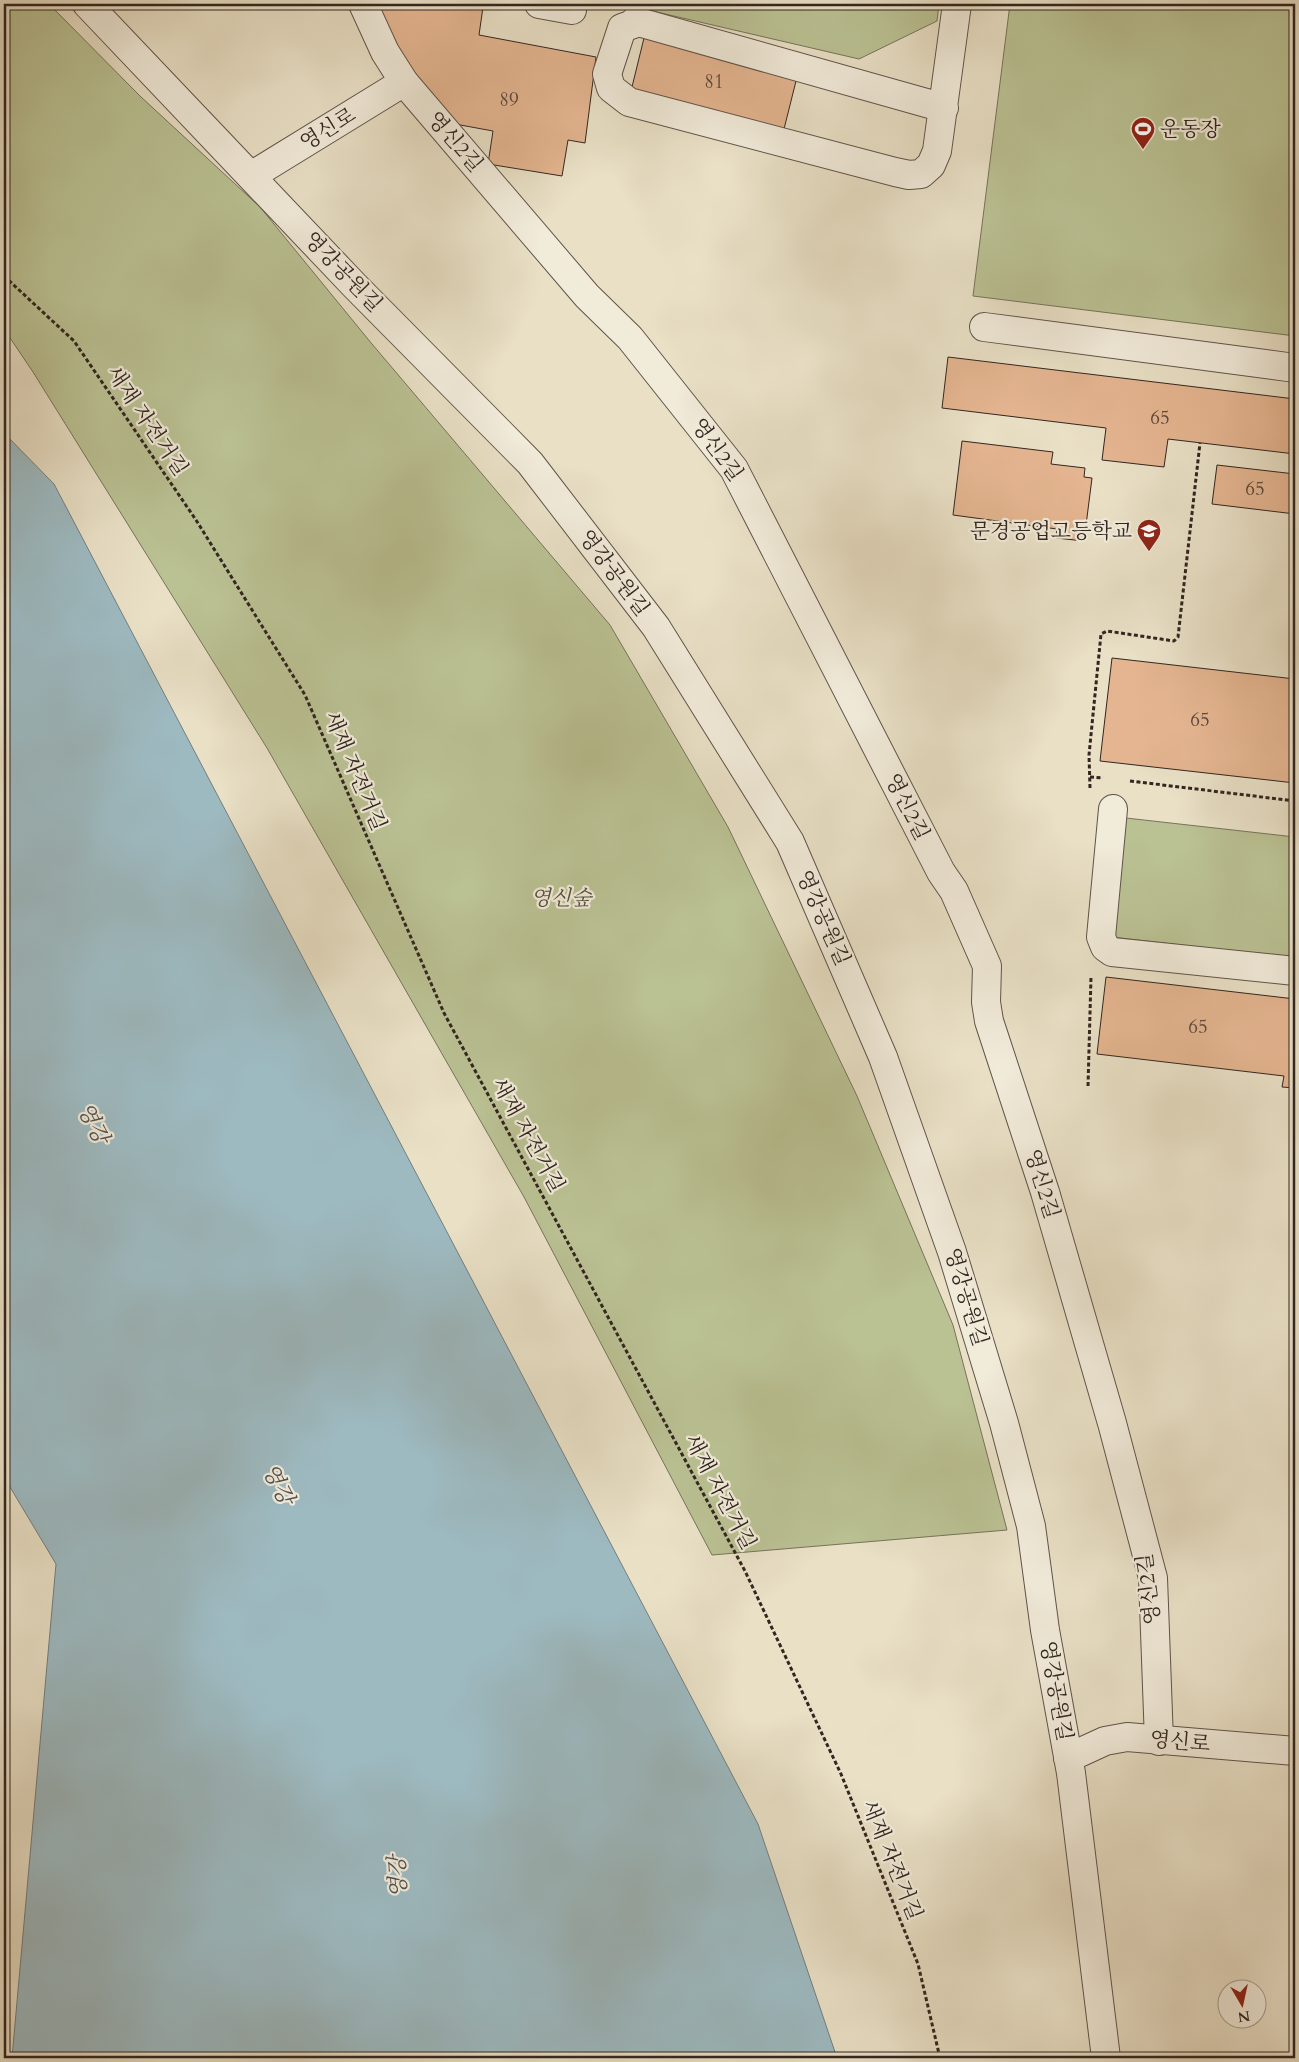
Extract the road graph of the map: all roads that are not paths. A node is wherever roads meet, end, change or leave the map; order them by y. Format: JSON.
{"nodes":[{"id":1,"x":87,"y":4,"type":"edge"},
{"id":2,"x":364,"y":4,"type":"edge"},
{"id":3,"x":539,"y":4,"type":"edge"},
{"id":4,"x":957,"y":4,"type":"edge"},
{"id":5,"x":572,"y":10,"type":"dead end"},
{"id":6,"x":404,"y":82,"type":"junction"},
{"id":7,"x":943,"y":120,"type":"junction"},
{"id":8,"x":251,"y":176,"type":"junction"},
{"id":9,"x":984,"y":327,"type":"dead end"},
{"id":10,"x":1295,"y":368,"type":"edge"},
{"id":11,"x":1102,"y":802,"type":"road end"},
{"id":12,"x":1295,"y":972,"type":"edge"},
{"id":13,"x":1159,"y":1741,"type":"junction"},
{"id":14,"x":1295,"y":1751,"type":"edge"},
{"id":15,"x":1068,"y":1758,"type":"junction"},
{"id":16,"x":1106,"y":2058,"type":"edge"}],
"edges":[{"from":1,"to":8,"type":"street","name":"영강공원길"},
{"from":2,"to":6,"type":"street","name":"영신2길"},
{"from":3,"to":5,"type":"street"},
{"from":4,"to":7,"type":"street"},
{"from":6,"to":8,"type":"street","name":"영신로"},
{"from":6,"to":13,"type":"street","name":"영신2길"},
{"from":7,"to":7,"type":"street"},
{"from":8,"to":15,"type":"street","name":"영강공원길"},
{"from":9,"to":10,"type":"street"},
{"from":11,"to":12,"type":"street"},
{"from":13,"to":14,"type":"street","name":"영신로"},
{"from":13,"to":15,"type":"street","name":"영신로"},
{"from":15,"to":16,"type":"street","name":"영강공원길"}]}
